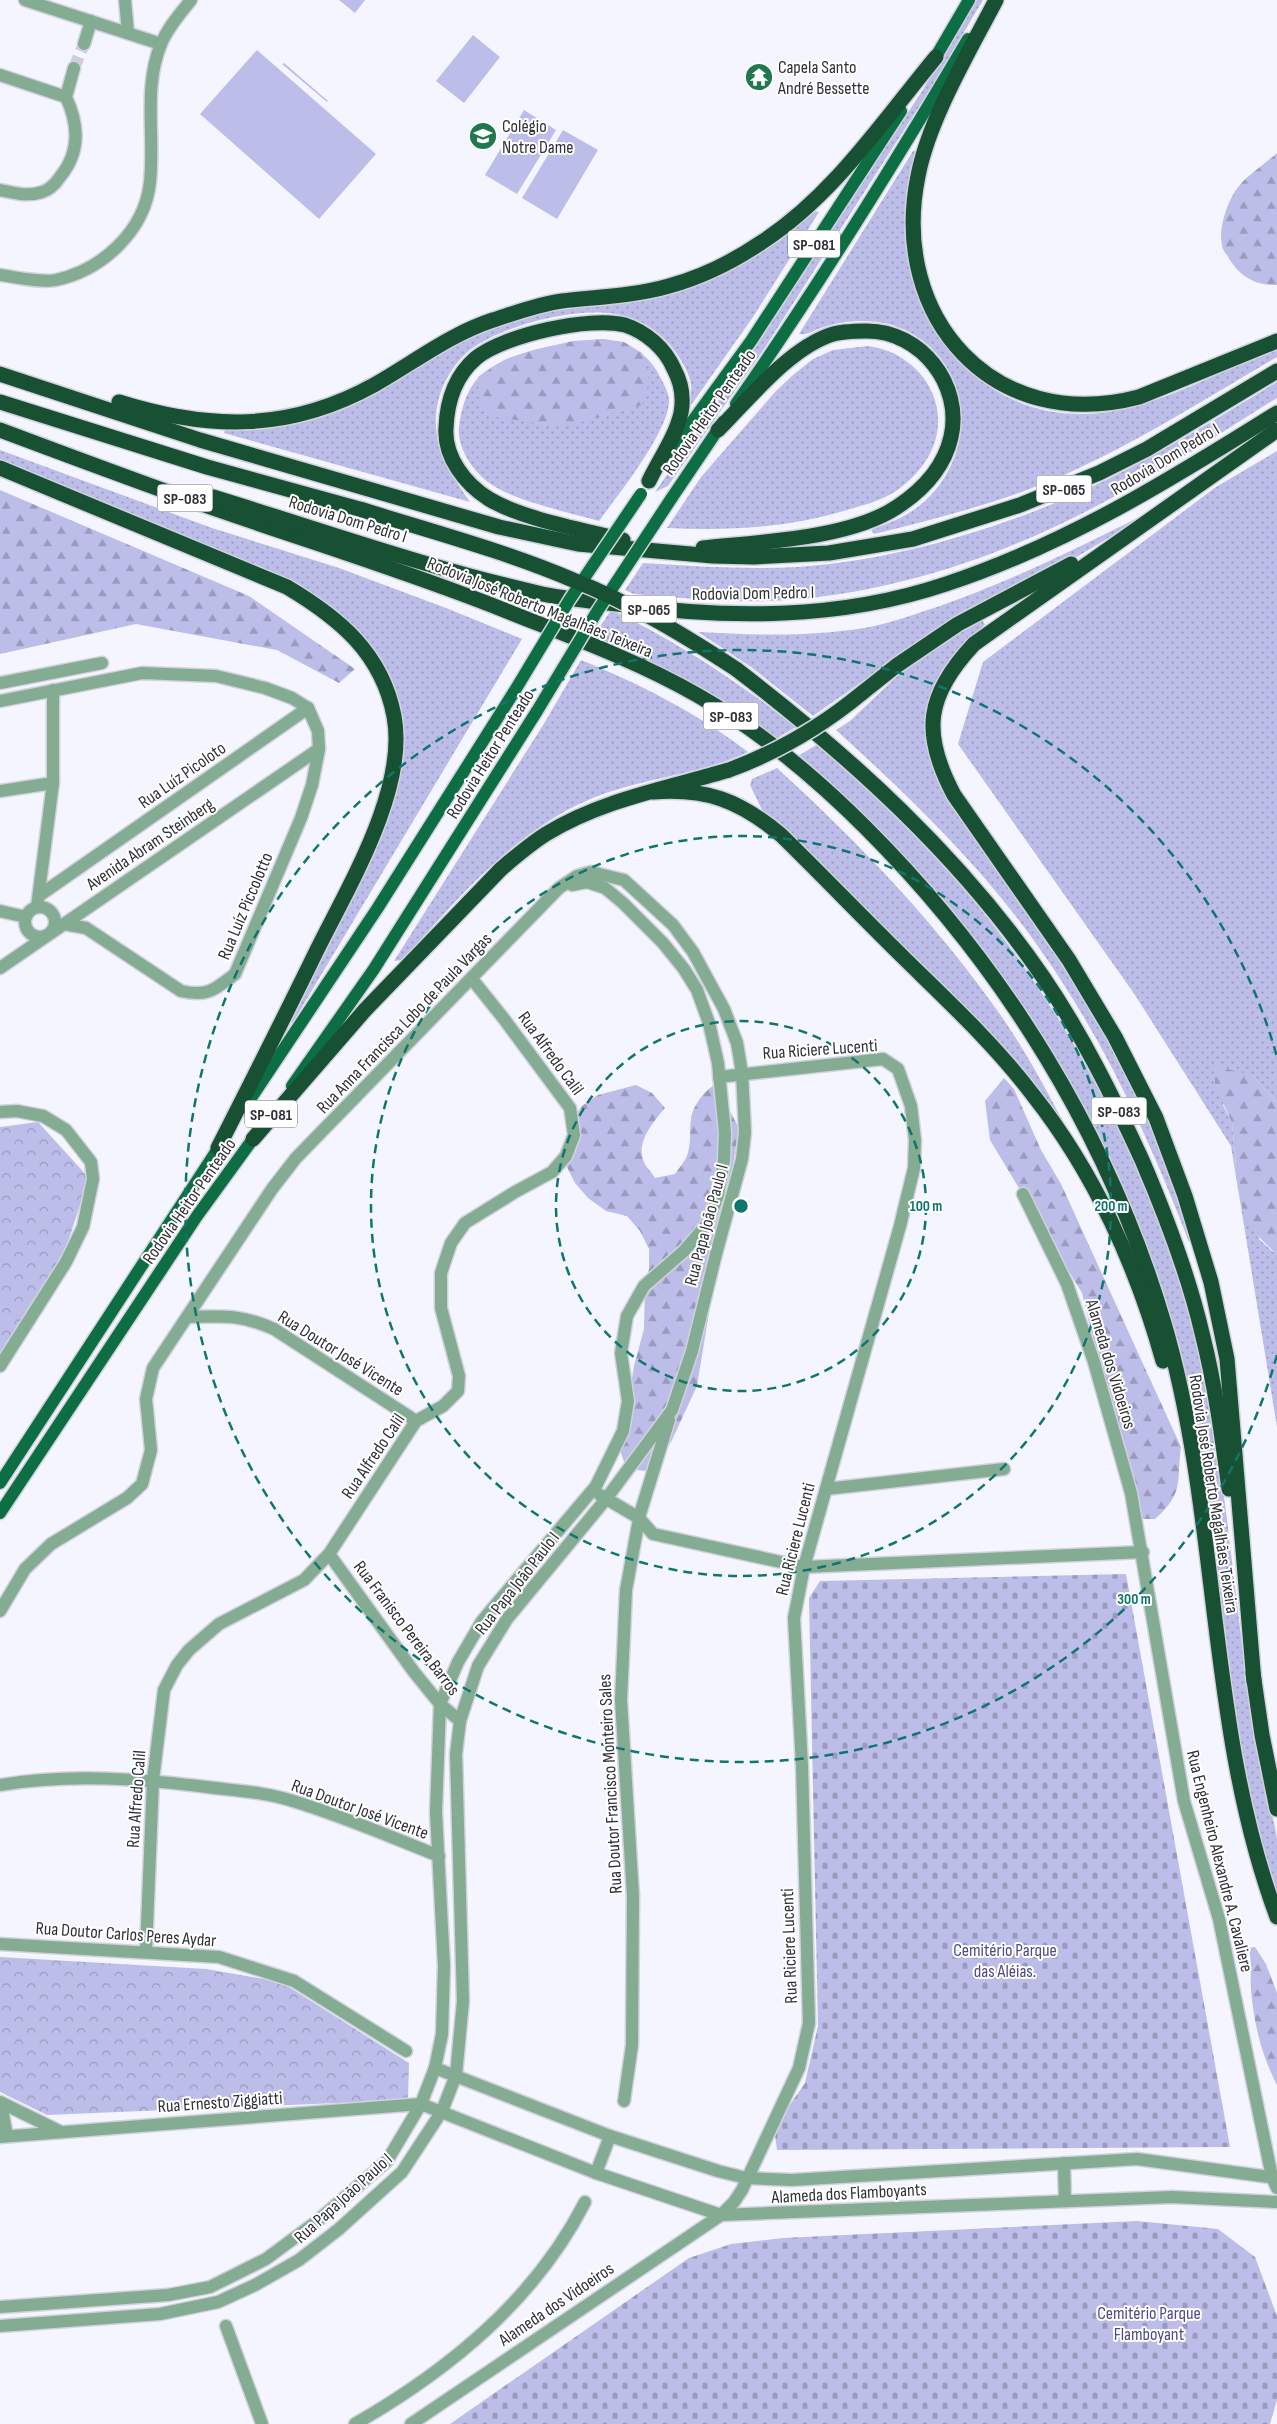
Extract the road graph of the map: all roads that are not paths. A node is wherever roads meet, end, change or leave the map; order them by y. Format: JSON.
{"nodes":[{"id":1,"x":25,"y":0,"type":"edge"},
{"id":2,"x":125,"y":0,"type":"edge"},
{"id":3,"x":191,"y":0,"type":"edge"},
{"id":4,"x":969,"y":0,"type":"edge"},
{"id":5,"x":990,"y":0,"type":"edge"},
{"id":6,"x":996,"y":0,"type":"edge"},
{"id":7,"x":91,"y":21,"type":"junction"},
{"id":8,"x":128,"y":33,"type":"junction"},
{"id":9,"x":84,"y":44,"type":"tunnel mouth"},
{"id":10,"x":161,"y":44,"type":"junction"},
{"id":11,"x":936,"y":57,"type":"junction"},
{"id":12,"x":74,"y":68,"type":"tunnel mouth"},
{"id":13,"x":0,"y":75,"type":"edge"},
{"id":14,"x":66,"y":97,"type":"junction"},
{"id":15,"x":0,"y":190,"type":"edge"},
{"id":16,"x":0,"y":275,"type":"edge"},
{"id":17,"x":1277,"y":341,"type":"edge"},
{"id":18,"x":0,"y":365,"type":"edge"},
{"id":19,"x":1277,"y":371,"type":"edge"},
{"id":20,"x":0,"y":374,"type":"edge"},
{"id":21,"x":0,"y":402,"type":"edge"},
{"id":22,"x":1277,"y":413,"type":"edge"},
{"id":23,"x":0,"y":429,"type":"edge"},
{"id":24,"x":718,"y":430,"type":"junction"},
{"id":25,"x":1277,"y":430,"type":"edge"},
{"id":26,"x":0,"y":468,"type":"edge"},
{"id":27,"x":645,"y":487,"type":"junction"},
{"id":28,"x":1135,"y":531,"type":"junction"},
{"id":29,"x":655,"y":549,"type":"junction"},
{"id":30,"x":672,"y":551,"type":"junction"},
{"id":31,"x":102,"y":663,"type":"dead end"},
{"id":32,"x":0,"y":683,"type":"edge"},
{"id":33,"x":53,"y":690,"type":"junction"},
{"id":34,"x":0,"y":701,"type":"edge"},
{"id":35,"x":308,"y":708,"type":"junction"},
{"id":36,"x":319,"y":750,"type":"junction"},
{"id":37,"x":53,"y":783,"type":"junction"},
{"id":38,"x":0,"y":791,"type":"edge"},
{"id":39,"x":652,"y":792,"type":"junction"},
{"id":40,"x":559,"y":888,"type":"junction"},
{"id":41,"x":38,"y":901,"type":"junction"},
{"id":42,"x":0,"y":911,"type":"edge"},
{"id":43,"x":26,"y":917,"type":"junction"},
{"id":44,"x":64,"y":924,"type":"junction"},
{"id":45,"x":50,"y":933,"type":"junction"},
{"id":46,"x":0,"y":968,"type":"edge"},
{"id":47,"x":472,"y":979,"type":"junction"},
{"id":48,"x":742,"y":1073,"type":"junction"},
{"id":49,"x":719,"y":1077,"type":"junction"},
{"id":50,"x":0,"y":1112,"type":"edge"},
{"id":51,"x":253,"y":1139,"type":"junction"},
{"id":52,"x":218,"y":1148,"type":"junction"},
{"id":53,"x":1023,"y":1194,"type":"dead end"},
{"id":54,"x":187,"y":1317,"type":"junction"},
{"id":55,"x":0,"y":1366,"type":"edge"},
{"id":56,"x":672,"y":1410,"type":"junction"},
{"id":57,"x":416,"y":1421,"type":"junction"},
{"id":58,"x":1194,"y":1468,"type":"junction"},
{"id":59,"x":1004,"y":1469,"type":"dead end"},
{"id":60,"x":0,"y":1483,"type":"edge"},
{"id":61,"x":826,"y":1489,"type":"junction"},
{"id":62,"x":593,"y":1490,"type":"junction"},
{"id":63,"x":606,"y":1499,"type":"junction"},
{"id":64,"x":0,"y":1513,"type":"edge"},
{"id":65,"x":639,"y":1518,"type":"junction"},
{"id":66,"x":1142,"y":1552,"type":"junction"},
{"id":67,"x":329,"y":1554,"type":"junction"},
{"id":68,"x":804,"y":1567,"type":"junction"},
{"id":69,"x":0,"y":1611,"type":"edge"},
{"id":70,"x":1254,"y":1682,"type":"junction"},
{"id":71,"x":440,"y":1704,"type":"junction"},
{"id":72,"x":460,"y":1720,"type":"junction"},
{"id":73,"x":153,"y":1780,"type":"junction"},
{"id":74,"x":0,"y":1785,"type":"edge"},
{"id":75,"x":1277,"y":1809,"type":"edge"},
{"id":76,"x":438,"y":1856,"type":"junction"},
{"id":77,"x":1277,"y":1917,"type":"edge"},
{"id":78,"x":0,"y":1944,"type":"edge"},
{"id":79,"x":146,"y":1951,"type":"junction"},
{"id":80,"x":406,"y":2051,"type":"dead end"},
{"id":81,"x":435,"y":2068,"type":"junction"},
{"id":82,"x":456,"y":2075,"type":"junction"},
{"id":83,"x":624,"y":2101,"type":"dead end"},
{"id":84,"x":1,"y":2102,"type":"edge"},
{"id":85,"x":421,"y":2104,"type":"junction"},
{"id":86,"x":442,"y":2110,"type":"junction"},
{"id":87,"x":61,"y":2132,"type":"junction"},
{"id":88,"x":4,"y":2136,"type":"edge"},
{"id":89,"x":610,"y":2136,"type":"junction"},
{"id":90,"x":1064,"y":2163,"type":"junction"},
{"id":91,"x":596,"y":2173,"type":"junction"},
{"id":92,"x":746,"y":2178,"type":"junction"},
{"id":93,"x":1275,"y":2181,"type":"edge"},
{"id":94,"x":1065,"y":2201,"type":"junction"},
{"id":95,"x":584,"y":2202,"type":"dead end"},
{"id":96,"x":1277,"y":2202,"type":"edge"},
{"id":97,"x":721,"y":2215,"type":"junction"},
{"id":98,"x":0,"y":2307,"type":"edge"},
{"id":99,"x":0,"y":2326,"type":"edge"},
{"id":100,"x":226,"y":2326,"type":"dead end"},
{"id":101,"x":262,"y":2424,"type":"edge"},
{"id":102,"x":356,"y":2424,"type":"edge"},
{"id":103,"x":411,"y":2424,"type":"edge"}],
"edges":[{"from":1,"to":7,"type":"street"},
{"from":2,"to":8,"type":"street"},
{"from":3,"to":10,"type":"street"},
{"from":4,"to":11,"type":"main road","name":"Rodovia Heitor Penteado","number":"SP-081"},
{"from":5,"to":24,"type":"main road","name":"Rodovia Heitor Penteado","number":"SP-081"},
{"from":6,"to":17,"type":"highway"},
{"from":7,"to":8,"type":"street"},
{"from":7,"to":9,"type":"street"},
{"from":8,"to":10,"type":"street"},
{"from":10,"to":16,"type":"street"},
{"from":11,"to":18,"type":"highway"},
{"from":11,"to":27,"type":"main road","name":"Rodovia Heitor Penteado","number":"SP-081"},
{"from":12,"to":14,"type":"street"},
{"from":13,"to":14,"type":"street"},
{"from":14,"to":15,"type":"street"},
{"from":19,"to":30,"type":"highway","name":"Rodovia Dom Pedro I","number":"SP-065"},
{"from":20,"to":29,"type":"highway","name":"Rodovia Dom Pedro I","number":"SP-065"},
{"from":21,"to":70,"type":"highway","name":"Rodovia José Roberto Magalhães Teixeira","number":"SP-083","bridge":true},
{"from":22,"to":23,"type":"highway","name":"Rodovia Dom Pedro I","number":"SP-065"},
{"from":23,"to":58,"type":"highway","name":"Rodovia José Roberto Magalhães Teixeira","number":"SP-083"},
{"from":24,"to":30,"type":"highway"},
{"from":24,"to":51,"type":"main road","name":"Rodovia Heitor Penteado","number":"SP-081","bridge":true},
{"from":25,"to":28,"type":"highway"},
{"from":26,"to":52,"type":"highway"},
{"from":27,"to":29,"type":"highway"},
{"from":27,"to":52,"type":"main road","name":"Rodovia Heitor Penteado","number":"SP-081","bridge":true},
{"from":28,"to":39,"type":"highway","bridge":true},
{"from":28,"to":70,"type":"highway"},
{"from":29,"to":30,"type":"highway","name":"Rodovia Dom Pedro I","number":"SP-065"},
{"from":31,"to":32,"type":"street"},
{"from":33,"to":34,"type":"street"},
{"from":33,"to":35,"type":"street"},
{"from":33,"to":37,"type":"street"},
{"from":35,"to":36,"type":"street"},
{"from":35,"to":41,"type":"street","name":"Rua Luíz Picoloto"},
{"from":36,"to":44,"type":"street","name":"Avenida Abram Steinberg"},
{"from":36,"to":44,"type":"street","name":"Rua Luíz Piccolotto"},
{"from":37,"to":38,"type":"street"},
{"from":37,"to":41,"type":"street"},
{"from":39,"to":51,"type":"highway"},
{"from":39,"to":58,"type":"highway"},
{"from":40,"to":47,"type":"street","name":"Rua Anna Francisca Lobo de Paula Vargas"},
{"from":40,"to":48,"type":"street","name":"Rua Papa João Paulo I"},
{"from":40,"to":49,"type":"street","name":"Rua Papa João Paulo I"},
{"from":41,"to":43,"type":"street"},
{"from":41,"to":45,"type":"street"},
{"from":42,"to":43,"type":"street"},
{"from":43,"to":45,"type":"street"},
{"from":44,"to":45,"type":"street","name":"Avenida Abram Steinberg"},
{"from":45,"to":46,"type":"street","name":"Avenida Abram Steinberg"},
{"from":47,"to":54,"type":"street","name":"Rua Anna Francisca Lobo de Paula Vargas"},
{"from":47,"to":57,"type":"street","name":"Rua Alfredo Calil"},
{"from":48,"to":49,"type":"street","name":"Rua Riciere Lucenti"},
{"from":48,"to":56,"type":"street","name":"Rua Papa João Paulo I"},
{"from":48,"to":61,"type":"street","name":"Rua Riciere Lucenti"},
{"from":49,"to":62,"type":"street","name":"Rua Papa João Paulo I"},
{"from":50,"to":55,"type":"street"},
{"from":51,"to":64,"type":"main road","name":"Rodovia Heitor Penteado","number":"SP-081"},
{"from":52,"to":60,"type":"main road","name":"Rodovia Heitor Penteado","number":"SP-081"},
{"from":53,"to":66,"type":"street","name":"Alameda dos Vidoeiros"},
{"from":54,"to":57,"type":"street","name":"Rua Doutor José Vicente"},
{"from":54,"to":69,"type":"street","name":"Rua Anna Francisca Lobo de Paula Vargas"},
{"from":56,"to":63,"type":"street","name":"Rua Papa João Paulo I"},
{"from":56,"to":65,"type":"street","name":"Rua Doutor Francisco Monteiro Sales"},
{"from":57,"to":67,"type":"street","name":"Rua Alfredo Calil"},
{"from":58,"to":77,"type":"highway","name":"Rodovia José Roberto Magalhães Teixeira","number":"SP-083"},
{"from":59,"to":61,"type":"street"},
{"from":61,"to":68,"type":"street","name":"Rua Riciere Lucenti"},
{"from":62,"to":63,"type":"street"},
{"from":62,"to":71,"type":"street","name":"Rua Papa João Paulo I"},
{"from":63,"to":65,"type":"street"},
{"from":63,"to":72,"type":"street","name":"Rua Papa João Paulo I"},
{"from":65,"to":68,"type":"street"},
{"from":65,"to":83,"type":"street","name":"Rua Doutor Francisco Monteiro Sales"},
{"from":66,"to":68,"type":"street"},
{"from":66,"to":93,"type":"street","name":"Rua Engenheiro Alexandre A. Cavaliere"},
{"from":67,"to":71,"type":"street","name":"Rua Franisco Pereira Barros"},
{"from":67,"to":73,"type":"street","name":"Rua Alfredo Calil"},
{"from":68,"to":92,"type":"street","name":"Rua Riciere Lucenti"},
{"from":70,"to":75,"type":"highway","name":"Rodovia José Roberto Magalhães Teixeira","number":"SP-083"},
{"from":71,"to":72,"type":"street","name":"Rua Franisco Pereira Barros"},
{"from":71,"to":76,"type":"street","name":"Rua Papa João Paulo I"},
{"from":72,"to":82,"type":"street","name":"Rua Papa João Paulo I"},
{"from":73,"to":74,"type":"street","name":"Rua Doutor José Vicente"},
{"from":73,"to":76,"type":"street","name":"Rua Doutor José Vicente"},
{"from":73,"to":79,"type":"street","name":"Rua Alfredo Calil"},
{"from":76,"to":81,"type":"street","name":"Rua Papa João Paulo I"},
{"from":78,"to":79,"type":"street","name":"Rua Doutor Carlos Peres Aydar"},
{"from":79,"to":80,"type":"street","name":"Rua Doutor Carlos Peres Aydar"},
{"from":81,"to":82,"type":"street"},
{"from":81,"to":85,"type":"street","name":"Rua Papa João Paulo I"},
{"from":82,"to":86,"type":"street","name":"Rua Papa João Paulo I"},
{"from":82,"to":89,"type":"street","name":"Alameda dos Flamboyants"},
{"from":84,"to":87,"type":"street"},
{"from":84,"to":88,"type":"street"},
{"from":85,"to":86,"type":"street","name":"Rua Ernesto Ziggiatti"},
{"from":85,"to":87,"type":"street","name":"Rua Ernesto Ziggiatti"},
{"from":85,"to":98,"type":"street","name":"Rua Papa João Paulo I"},
{"from":86,"to":91,"type":"street","name":"Alameda dos Flamboyants"},
{"from":86,"to":99,"type":"street","name":"Rua Papa João Paulo I"},
{"from":87,"to":88,"type":"street","name":"Rua Ernesto Ziggiatti"},
{"from":89,"to":91,"type":"street"},
{"from":89,"to":92,"type":"street","name":"Alameda dos Flamboyants"},
{"from":90,"to":92,"type":"street","name":"Alameda dos Flamboyants"},
{"from":90,"to":93,"type":"street","name":"Alameda dos Flamboyants"},
{"from":90,"to":94,"type":"street"},
{"from":91,"to":97,"type":"street","name":"Alameda dos Flamboyants"},
{"from":92,"to":97,"type":"street","name":"Rua Riciere Lucenti"},
{"from":94,"to":96,"type":"street","name":"Alameda dos Flamboyants"},
{"from":94,"to":97,"type":"street","name":"Alameda dos Flamboyants"},
{"from":95,"to":102,"type":"street"},
{"from":97,"to":103,"type":"street","name":"Alameda dos Vidoeiros"},
{"from":100,"to":101,"type":"street"}]}
